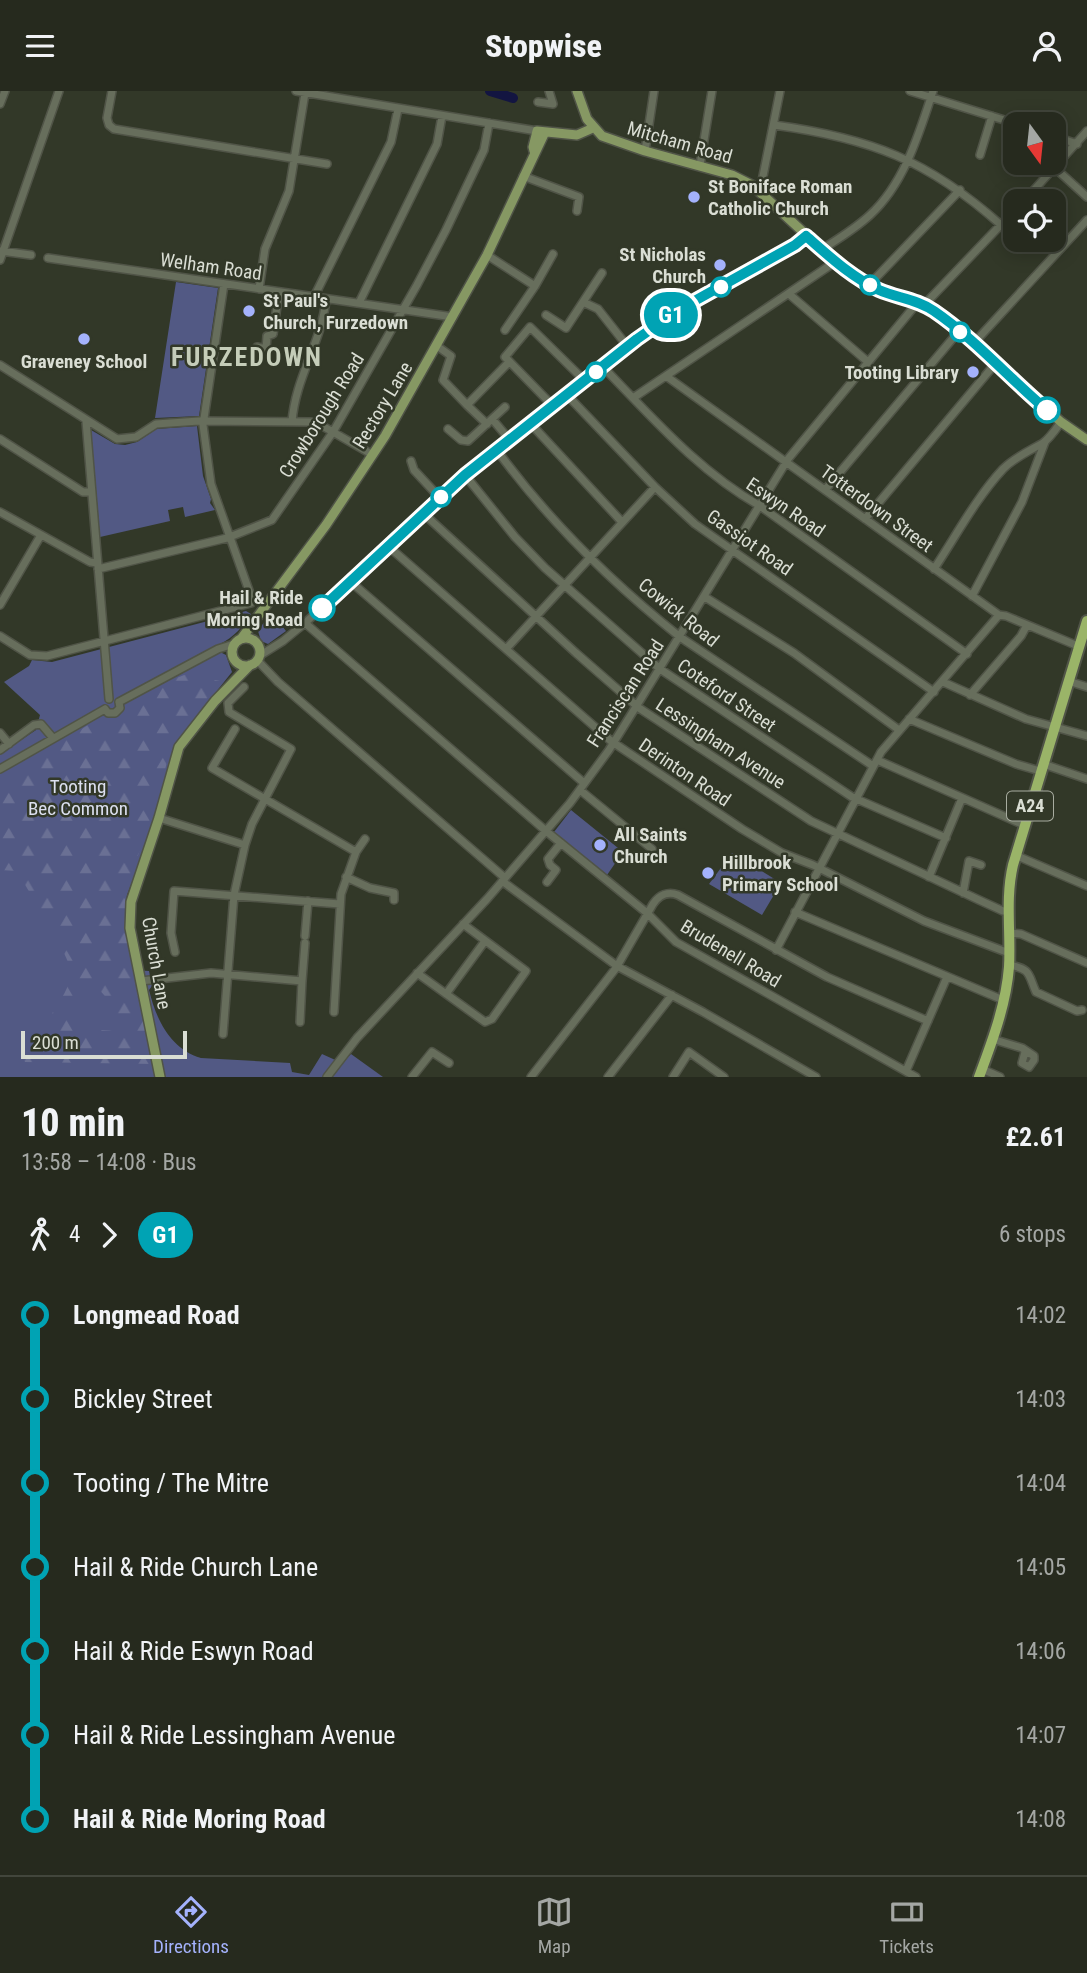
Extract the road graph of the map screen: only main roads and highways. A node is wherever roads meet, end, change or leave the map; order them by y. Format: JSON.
{"nodes":[{"id":1,"x":577,"y":91,"type":"edge"},
{"id":2,"x":593,"y":128,"type":"junction"},
{"id":3,"x":1087,"y":440,"type":"edge"},
{"id":4,"x":1087,"y":621,"type":"edge"},
{"id":5,"x":254,"y":624,"type":"junction"},
{"id":6,"x":1082,"y":641,"type":"edge"},
{"id":7,"x":256,"y":643,"type":"junction"},
{"id":8,"x":232,"y":646,"type":"junction"},
{"id":9,"x":239,"y":669,"type":"junction"},
{"id":10,"x":980,"y":1073,"type":"edge"},
{"id":11,"x":160,"y":1077,"type":"edge"}],
"edges":[{"from":1,"to":2,"type":"main road"},
{"from":2,"to":3,"type":"main road","name":"Mitcham Road"},
{"from":2,"to":5,"type":"main road","name":"Rectory Lane"},
{"from":4,"to":6,"type":"highway","number":"A24"},
{"from":5,"to":7,"type":"main road"},
{"from":5,"to":8,"type":"main road","name":"Rectory Lane"},
{"from":6,"to":10,"type":"highway","number":"A24"},
{"from":7,"to":8,"type":"main road"},
{"from":7,"to":9,"type":"main road"},
{"from":8,"to":9,"type":"main road"},
{"from":9,"to":11,"type":"main road","name":"Church Lane"}]}
